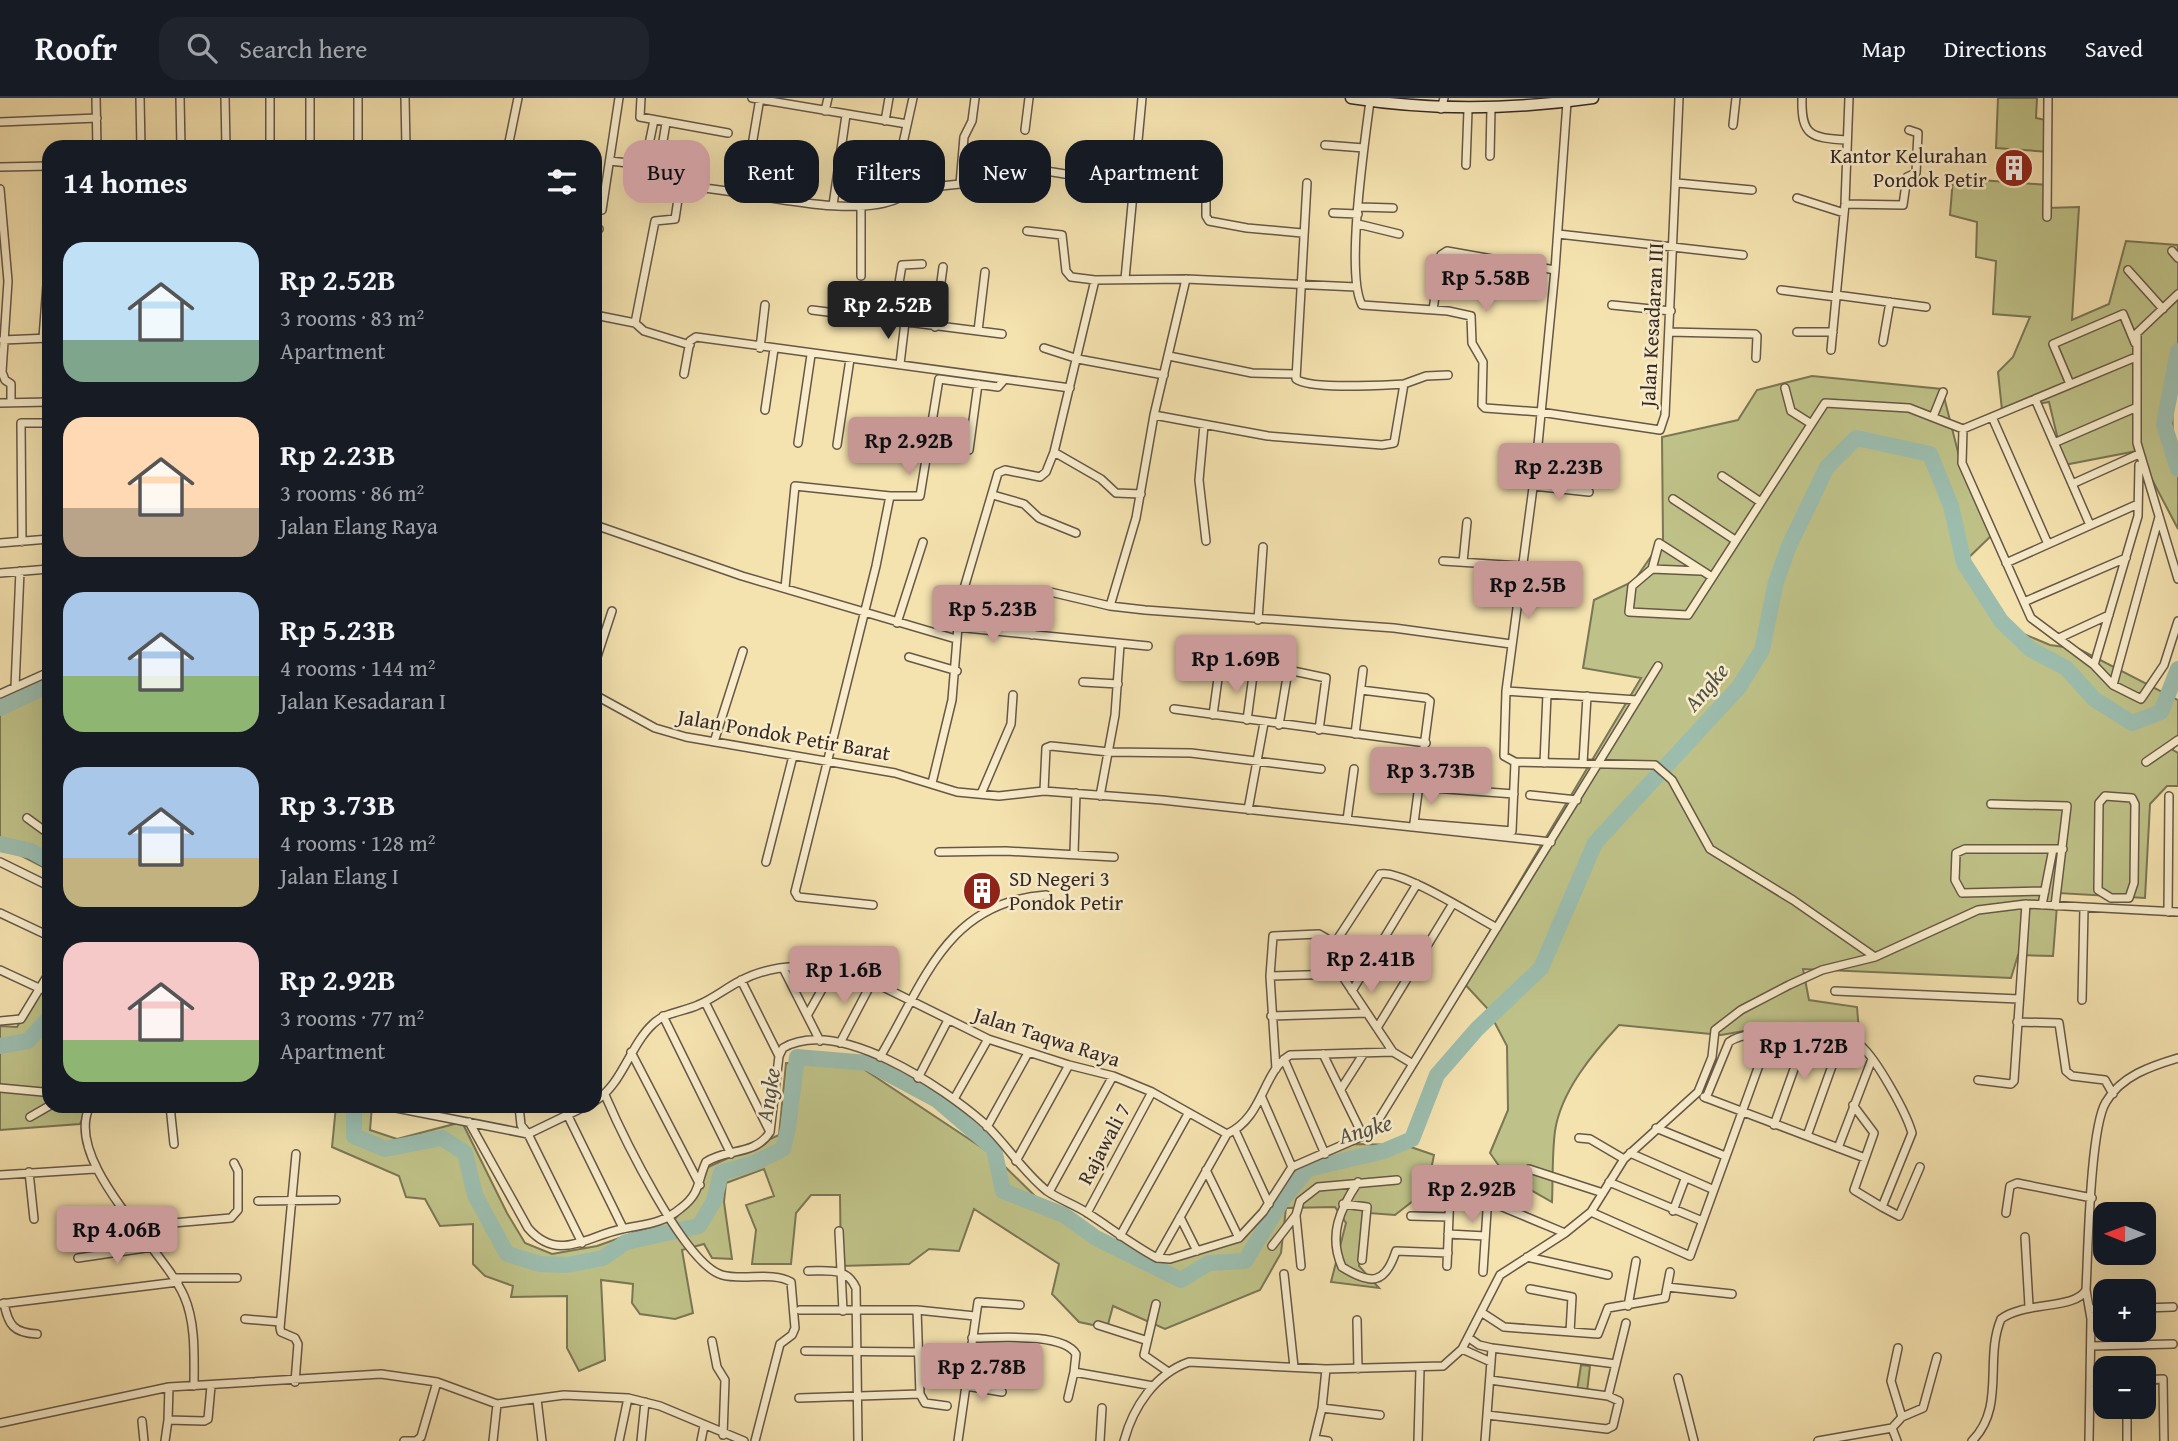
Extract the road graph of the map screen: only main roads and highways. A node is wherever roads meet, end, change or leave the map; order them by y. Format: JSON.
{"nodes":[{"id":1,"x":1351,"y":98,"type":"edge"},
{"id":2,"x":1593,"y":98,"type":"edge"},
{"id":3,"x":1400,"y":102,"type":"edge"},
{"id":4,"x":1442,"y":103,"type":"edge"},
{"id":5,"x":1496,"y":105,"type":"edge"}],
"edges":[{"from":1,"to":3,"type":"main road"},
{"from":2,"to":5,"type":"main road"},
{"from":3,"to":4,"type":"main road"},
{"from":4,"to":5,"type":"main road"}]}
